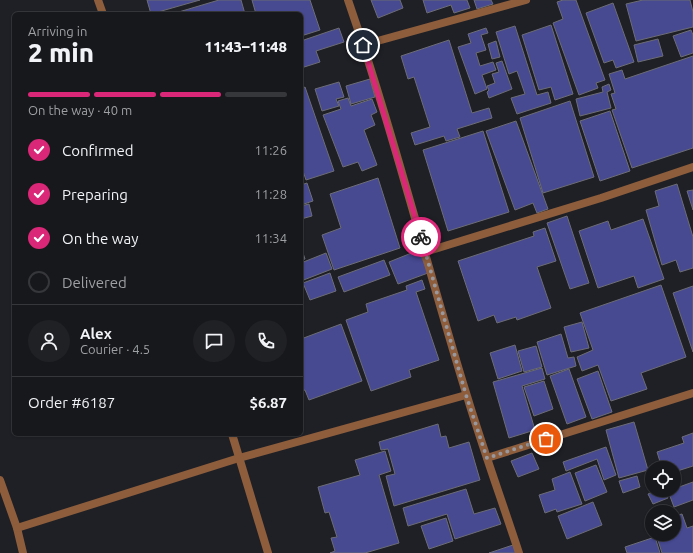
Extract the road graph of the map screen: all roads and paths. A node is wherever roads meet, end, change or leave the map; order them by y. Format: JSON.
{"nodes":[{"id":1,"x":98,"y":0,"type":"edge"},
{"id":2,"x":348,"y":0,"type":"edge"},
{"id":3,"x":526,"y":0,"type":"edge"},
{"id":4,"x":101,"y":12,"type":"edge"},
{"id":5,"x":363,"y":45,"type":"junction"},
{"id":6,"x":693,"y":167,"type":"edge"},
{"id":7,"x":426,"y":252,"type":"junction"},
{"id":8,"x":693,"y":393,"type":"edge"},
{"id":9,"x":466,"y":395,"type":"junction"},
{"id":10,"x":233,"y":436,"type":"edge"},
{"id":11,"x":240,"y":458,"type":"junction"},
{"id":12,"x":487,"y":458,"type":"junction"},
{"id":13,"x":0,"y":480,"type":"edge"},
{"id":14,"x":17,"y":528,"type":"junction"},
{"id":15,"x":23,"y":553,"type":"edge"},
{"id":16,"x":268,"y":553,"type":"edge"},
{"id":17,"x":520,"y":553,"type":"edge"}],
"edges":[{"from":1,"to":4,"type":"street"},
{"from":2,"to":5,"type":"street"},
{"from":3,"to":5,"type":"street"},
{"from":5,"to":7,"type":"street"},
{"from":6,"to":7,"type":"street"},
{"from":7,"to":9,"type":"street"},
{"from":8,"to":12,"type":"street"},
{"from":9,"to":11,"type":"street"},
{"from":9,"to":12,"type":"street"},
{"from":10,"to":11,"type":"street"},
{"from":11,"to":14,"type":"street"},
{"from":11,"to":16,"type":"street"},
{"from":12,"to":17,"type":"street"},
{"from":13,"to":14,"type":"street"},
{"from":14,"to":15,"type":"street"}]}
